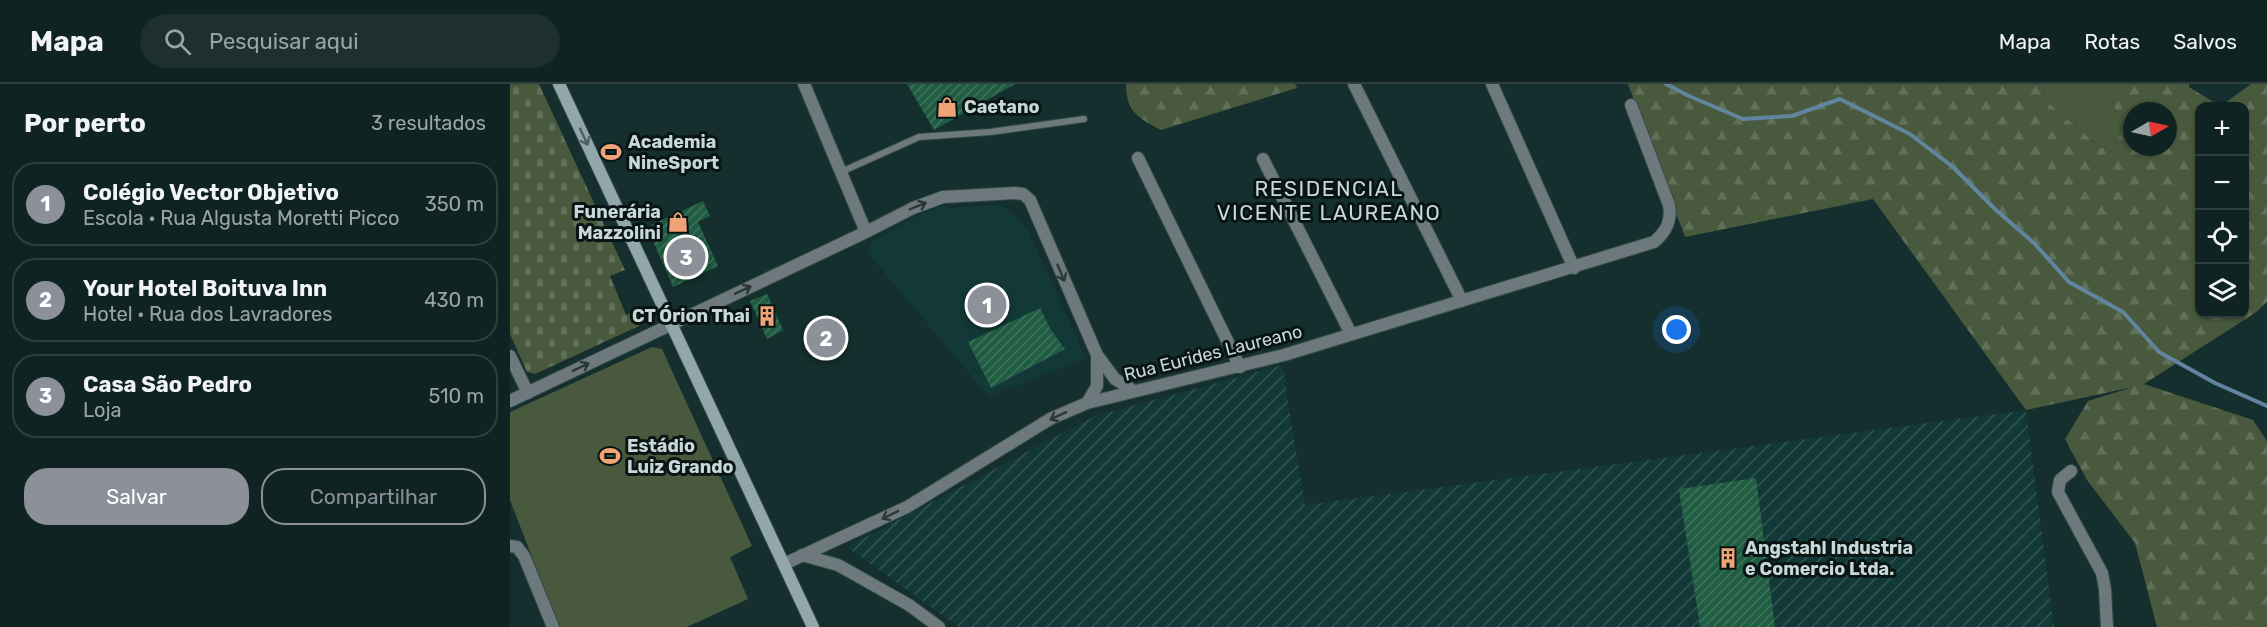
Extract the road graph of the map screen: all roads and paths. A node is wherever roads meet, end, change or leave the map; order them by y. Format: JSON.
{"nodes":[{"id":1,"x":559,"y":84,"type":"edge"},
{"id":2,"x":804,"y":84,"type":"edge"},
{"id":3,"x":1354,"y":84,"type":"edge"},
{"id":4,"x":1492,"y":84,"type":"edge"},
{"id":5,"x":1631,"y":105,"type":"dead end"},
{"id":6,"x":1084,"y":119,"type":"dead end"},
{"id":7,"x":1138,"y":158,"type":"dead end"},
{"id":8,"x":1263,"y":159,"type":"dead end"},
{"id":9,"x":841,"y":172,"type":"junction"},
{"id":10,"x":866,"y":232,"type":"junction"},
{"id":11,"x":1574,"y":268,"type":"junction"},
{"id":12,"x":1461,"y":301,"type":"junction"},
{"id":13,"x":671,"y":323,"type":"junction"},
{"id":14,"x":1351,"y":334,"type":"junction"},
{"id":15,"x":1097,"y":355,"type":"junction"},
{"id":16,"x":510,"y":356,"type":"edge"},
{"id":17,"x":1240,"y":367,"type":"junction"},
{"id":18,"x":1134,"y":391,"type":"junction"},
{"id":19,"x":528,"y":393,"type":"junction"},
{"id":20,"x":510,"y":401,"type":"edge"},
{"id":21,"x":1087,"y":403,"type":"junction"},
{"id":22,"x":2071,"y":471,"type":"dead end"},
{"id":23,"x":513,"y":546,"type":"edge"},
{"id":24,"x":802,"y":555,"type":"junction"},
{"id":25,"x":784,"y":564,"type":"junction"},
{"id":26,"x":553,"y":627,"type":"edge"},
{"id":27,"x":813,"y":627,"type":"edge"},
{"id":28,"x":939,"y":627,"type":"edge"},
{"id":29,"x":2107,"y":627,"type":"edge"}],
"edges":[{"from":1,"to":13,"type":"main road","one_way":true},
{"from":2,"to":9,"type":"street"},
{"from":3,"to":12,"type":"street"},
{"from":4,"to":11,"type":"street"},
{"from":5,"to":11,"type":"street","name":"Rua Eurides Laureano"},
{"from":6,"to":9,"type":"lane"},
{"from":7,"to":17,"type":"street"},
{"from":8,"to":14,"type":"street"},
{"from":9,"to":10,"type":"street"},
{"from":13,"to":10,"type":"street","one_way":true},
{"from":10,"to":15,"type":"street","one_way":true},
{"from":11,"to":12,"type":"street","name":"Rua Eurides Laureano"},
{"from":12,"to":14,"type":"street","name":"Rua Eurides Laureano"},
{"from":19,"to":13,"type":"street","one_way":true},
{"from":13,"to":25,"type":"main road"},
{"from":14,"to":17,"type":"street","name":"Rua Eurides Laureano"},
{"from":15,"to":18,"type":"street"},
{"from":15,"to":21,"type":"street"},
{"from":16,"to":19,"type":"street"},
{"from":17,"to":18,"type":"street","name":"Rua Eurides Laureano"},
{"from":18,"to":21,"type":"street","name":"Rua Eurides Laureano"},
{"from":19,"to":20,"type":"street"},
{"from":21,"to":24,"type":"street","name":"Rua Eurides Laureano","one_way":true},
{"from":22,"to":29,"type":"street"},
{"from":23,"to":26,"type":"street"},
{"from":24,"to":25,"type":"street","name":"Rua Eurides Laureano"},
{"from":24,"to":28,"type":"street"},
{"from":25,"to":27,"type":"main road"}]}
